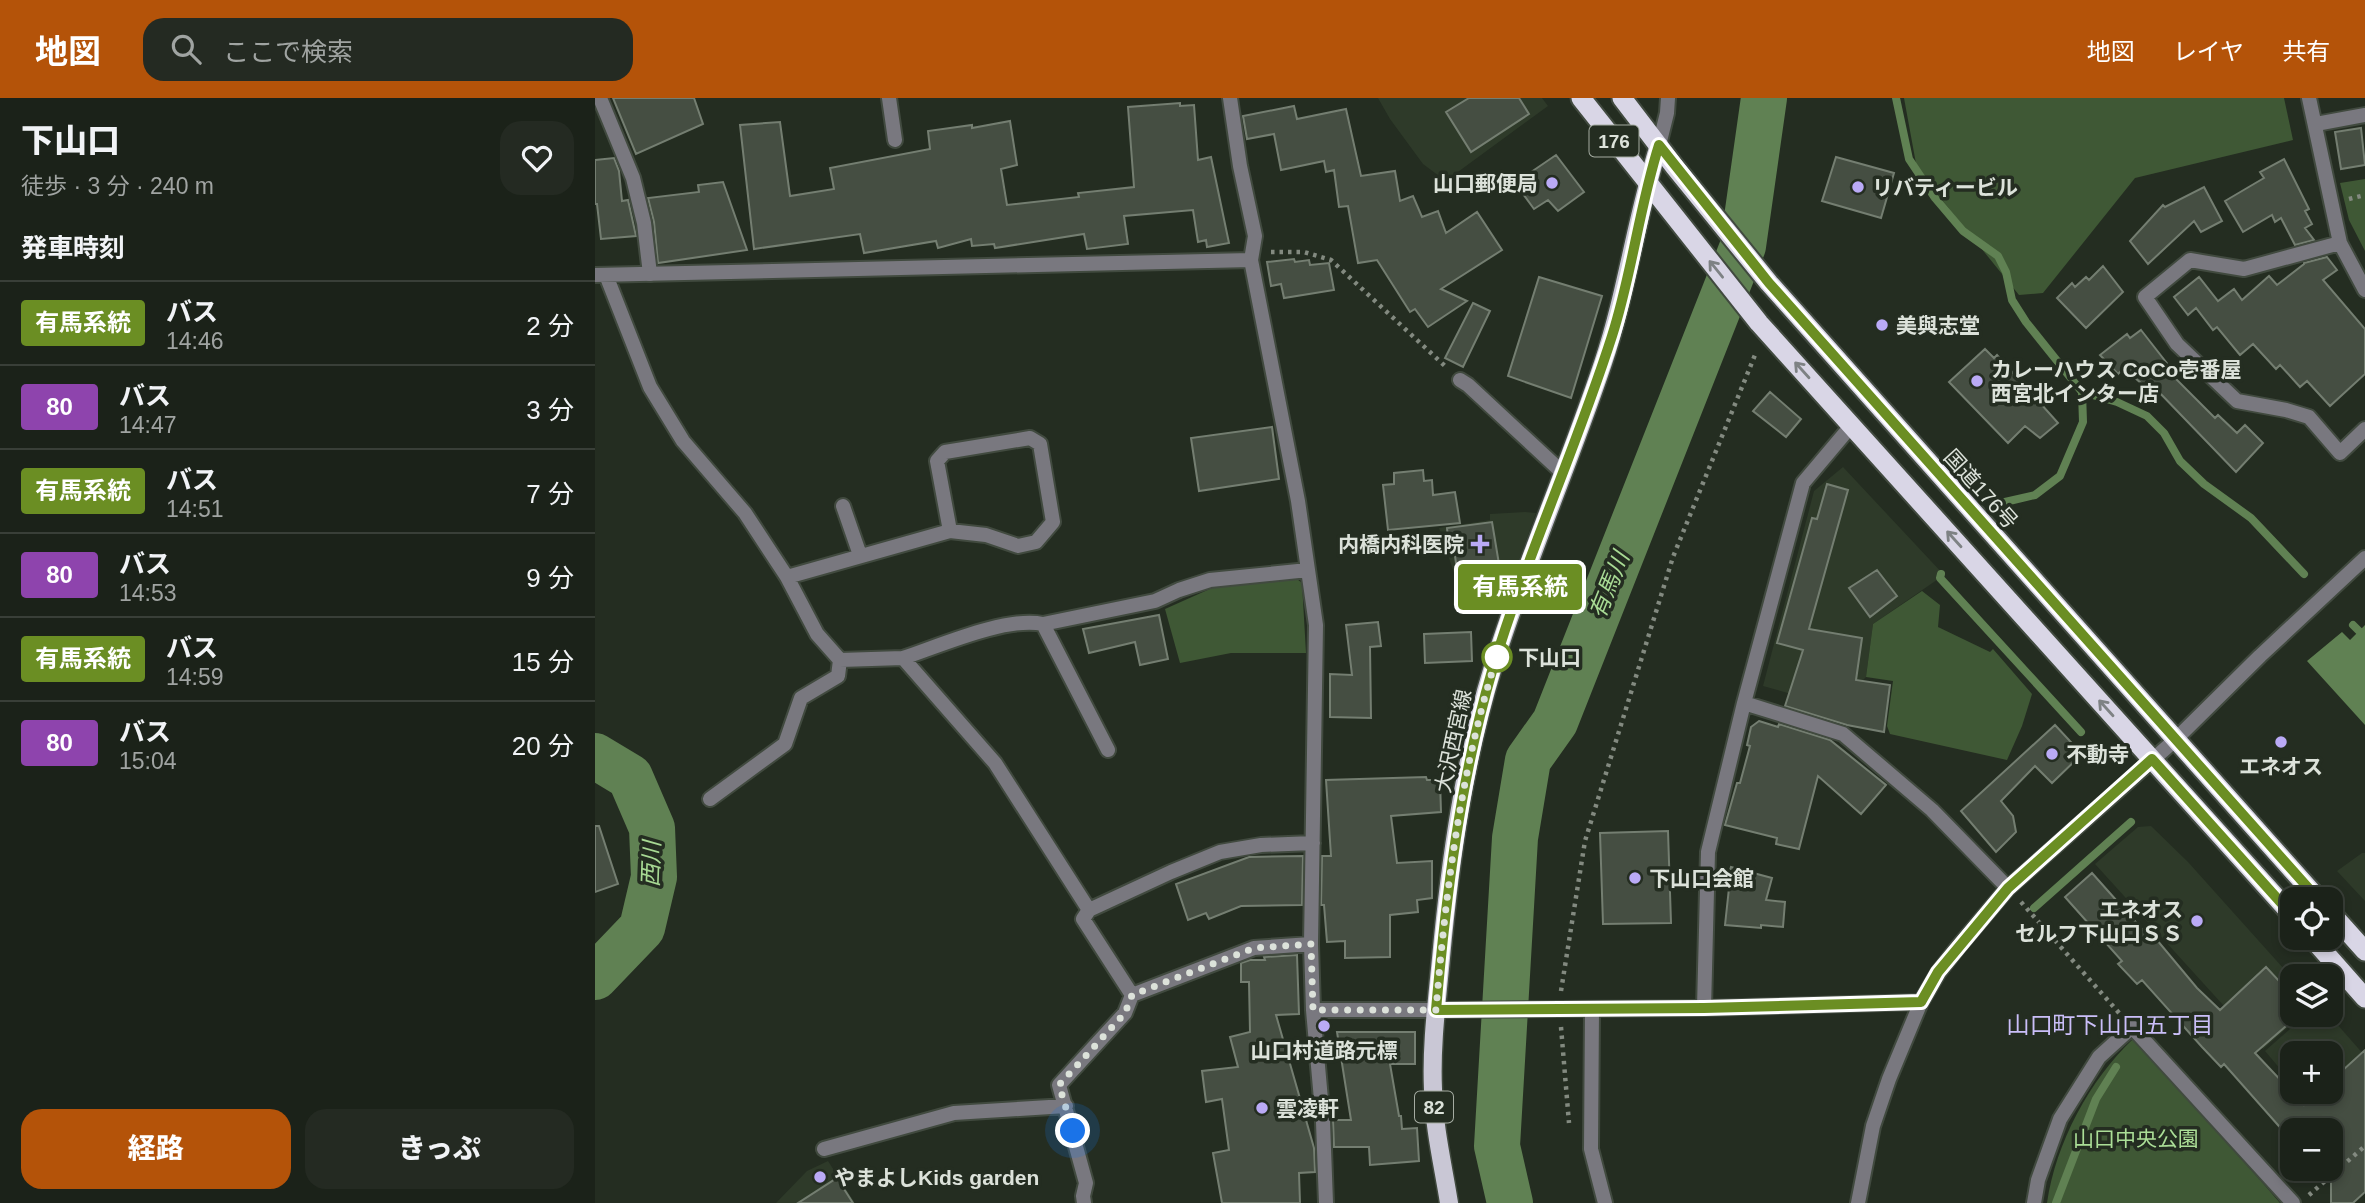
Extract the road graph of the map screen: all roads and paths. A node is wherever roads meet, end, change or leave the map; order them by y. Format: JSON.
{"nodes":[{"id":1,"x":600,"y":98,"type":"edge"},
{"id":2,"x":889,"y":98,"type":"edge"},
{"id":3,"x":1230,"y":98,"type":"edge"},
{"id":4,"x":1581,"y":98,"type":"edge"},
{"id":5,"x":1622,"y":98,"type":"edge"},
{"id":6,"x":1668,"y":98,"type":"edge"},
{"id":7,"x":2309,"y":98,"type":"edge"},
{"id":8,"x":2365,"y":115,"type":"edge"},
{"id":9,"x":2316,"y":124,"type":"junction"},
{"id":10,"x":895,"y":139,"type":"dead end"},
{"id":11,"x":1659,"y":145,"type":"junction"},
{"id":12,"x":1647,"y":183,"type":"junction"},
{"id":13,"x":2340,"y":243,"type":"junction"},
{"id":14,"x":1251,"y":260,"type":"junction"},
{"id":15,"x":650,"y":274,"type":"junction"},
{"id":16,"x":600,"y":275,"type":"edge"},
{"id":17,"x":2365,"y":290,"type":"edge"},
{"id":18,"x":1755,"y":355,"type":"dead end"},
{"id":19,"x":1459,"y":380,"type":"joint"},
{"id":20,"x":1851,"y":426,"type":"junction"},
{"id":21,"x":2365,"y":429,"type":"edge"},
{"id":22,"x":1563,"y":472,"type":"junction"},
{"id":23,"x":843,"y":506,"type":"dead end"},
{"id":24,"x":950,"y":531,"type":"junction"},
{"id":25,"x":860,"y":555,"type":"junction"},
{"id":26,"x":2365,"y":558,"type":"edge"},
{"id":27,"x":1308,"y":570,"type":"junction"},
{"id":28,"x":787,"y":577,"type":"junction"},
{"id":29,"x":1043,"y":624,"type":"junction"},
{"id":30,"x":903,"y":658,"type":"junction"},
{"id":31,"x":840,"y":660,"type":"junction"},
{"id":32,"x":1744,"y":703,"type":"junction"},
{"id":33,"x":2175,"y":740,"type":"junction"},
{"id":34,"x":1108,"y":750,"type":"dead end"},
{"id":35,"x":2152,"y":759,"type":"junction"},
{"id":36,"x":711,"y":799,"type":"dead end"},
{"id":37,"x":1313,"y":843,"type":"junction"},
{"id":38,"x":2307,"y":887,"type":"edge"},
{"id":39,"x":2008,"y":888,"type":"junction"},
{"id":40,"x":2280,"y":902,"type":"edge"},
{"id":41,"x":1089,"y":910,"type":"junction"},
{"id":42,"x":2343,"y":926,"type":"edge"},
{"id":43,"x":1311,"y":944,"type":"junction"},
{"id":44,"x":2323,"y":950,"type":"edge"},
{"id":45,"x":2365,"y":951,"type":"edge"},
{"id":46,"x":1132,"y":995,"type":"junction"},
{"id":47,"x":2365,"y":998,"type":"edge"},
{"id":48,"x":1921,"y":1002,"type":"junction"},
{"id":49,"x":1557,"y":1003,"type":"junction"},
{"id":50,"x":1704,"y":1008,"type":"junction"},
{"id":51,"x":1592,"y":1009,"type":"junction"},
{"id":52,"x":1313,"y":1010,"type":"junction"},
{"id":53,"x":1436,"y":1010,"type":"junction"},
{"id":54,"x":2132,"y":1027,"type":"junction"},
{"id":55,"x":1066,"y":1106,"type":"junction"},
{"id":56,"x":2365,"y":1146,"type":"edge"},
{"id":57,"x":824,"y":1149,"type":"dead end"},
{"id":58,"x":1084,"y":1203,"type":"edge"},
{"id":59,"x":1326,"y":1203,"type":"edge"},
{"id":60,"x":1450,"y":1203,"type":"edge"},
{"id":61,"x":1605,"y":1203,"type":"edge"},
{"id":62,"x":1858,"y":1203,"type":"edge"},
{"id":63,"x":2034,"y":1203,"type":"edge"},
{"id":64,"x":2293,"y":1203,"type":"edge"},
{"id":65,"x":2300,"y":1203,"type":"edge"}],
"edges":[{"from":1,"to":15,"type":"street"},
{"from":2,"to":10,"type":"street"},
{"from":3,"to":14,"type":"street"},
{"from":4,"to":12,"type":"highway","number":"176"},
{"from":5,"to":11,"type":"highway","name":"国道176号","number":"176"},
{"from":6,"to":11,"type":"street"},
{"from":7,"to":9,"type":"street"},
{"from":8,"to":9,"type":"street"},
{"from":9,"to":13,"type":"street"},
{"from":11,"to":12,"type":"main road","name":"大沢西宮線","number":"82"},
{"from":11,"to":33,"type":"highway","name":"国道176号","number":"176"},
{"from":20,"to":12,"type":"highway","number":"176","one_way":true},
{"from":12,"to":22,"type":"main road","name":"大沢西宮線","number":"82"},
{"from":13,"to":17,"type":"street"},
{"from":13,"to":21,"type":"street"},
{"from":14,"to":15,"type":"street"},
{"from":14,"to":19,"type":"path"},
{"from":14,"to":27,"type":"street"},
{"from":15,"to":16,"type":"street"},
{"from":16,"to":28,"type":"street"},
{"from":18,"to":49,"type":"path"},
{"from":19,"to":22,"type":"street"},
{"from":20,"to":32,"type":"street"},
{"from":35,"to":20,"type":"highway","number":"176","one_way":true},
{"from":22,"to":53,"type":"main road","name":"大沢西宮線","number":"82"},
{"from":23,"to":25,"type":"street"},
{"from":24,"to":24,"type":"street"},
{"from":24,"to":25,"type":"street"},
{"from":25,"to":28,"type":"street"},
{"from":26,"to":33,"type":"street"},
{"from":27,"to":29,"type":"street"},
{"from":27,"to":37,"type":"street"},
{"from":28,"to":31,"type":"street"},
{"from":29,"to":30,"type":"street"},
{"from":29,"to":34,"type":"street"},
{"from":30,"to":31,"type":"street"},
{"from":30,"to":41,"type":"street"},
{"from":31,"to":36,"type":"street"},
{"from":32,"to":39,"type":"street"},
{"from":32,"to":50,"type":"street"},
{"from":33,"to":35,"type":"street"},
{"from":33,"to":38,"type":"highway","name":"国道176号","number":"176"},
{"from":35,"to":39,"type":"street"},
{"from":35,"to":40,"type":"highway","number":"176"},
{"from":37,"to":41,"type":"street"},
{"from":37,"to":43,"type":"street"},
{"from":39,"to":48,"type":"street"},
{"from":39,"to":54,"type":"path"},
{"from":41,"to":46,"type":"street"},
{"from":42,"to":45,"type":"highway"},
{"from":43,"to":46,"type":"street"},
{"from":43,"to":52,"type":"street"},
{"from":44,"to":47,"type":"highway"},
{"from":46,"to":55,"type":"street"},
{"from":48,"to":50,"type":"street"},
{"from":48,"to":62,"type":"street"},
{"from":49,"to":51,"type":"street"},
{"from":49,"to":53,"type":"street"},
{"from":50,"to":51,"type":"street"},
{"from":51,"to":61,"type":"street"},
{"from":52,"to":53,"type":"street"},
{"from":52,"to":59,"type":"street"},
{"from":53,"to":60,"type":"main road","name":"大沢西宮線","number":"82"},
{"from":54,"to":63,"type":"street"},
{"from":54,"to":64,"type":"street"},
{"from":55,"to":57,"type":"street"},
{"from":55,"to":58,"type":"street"},
{"from":56,"to":65,"type":"path"}]}
